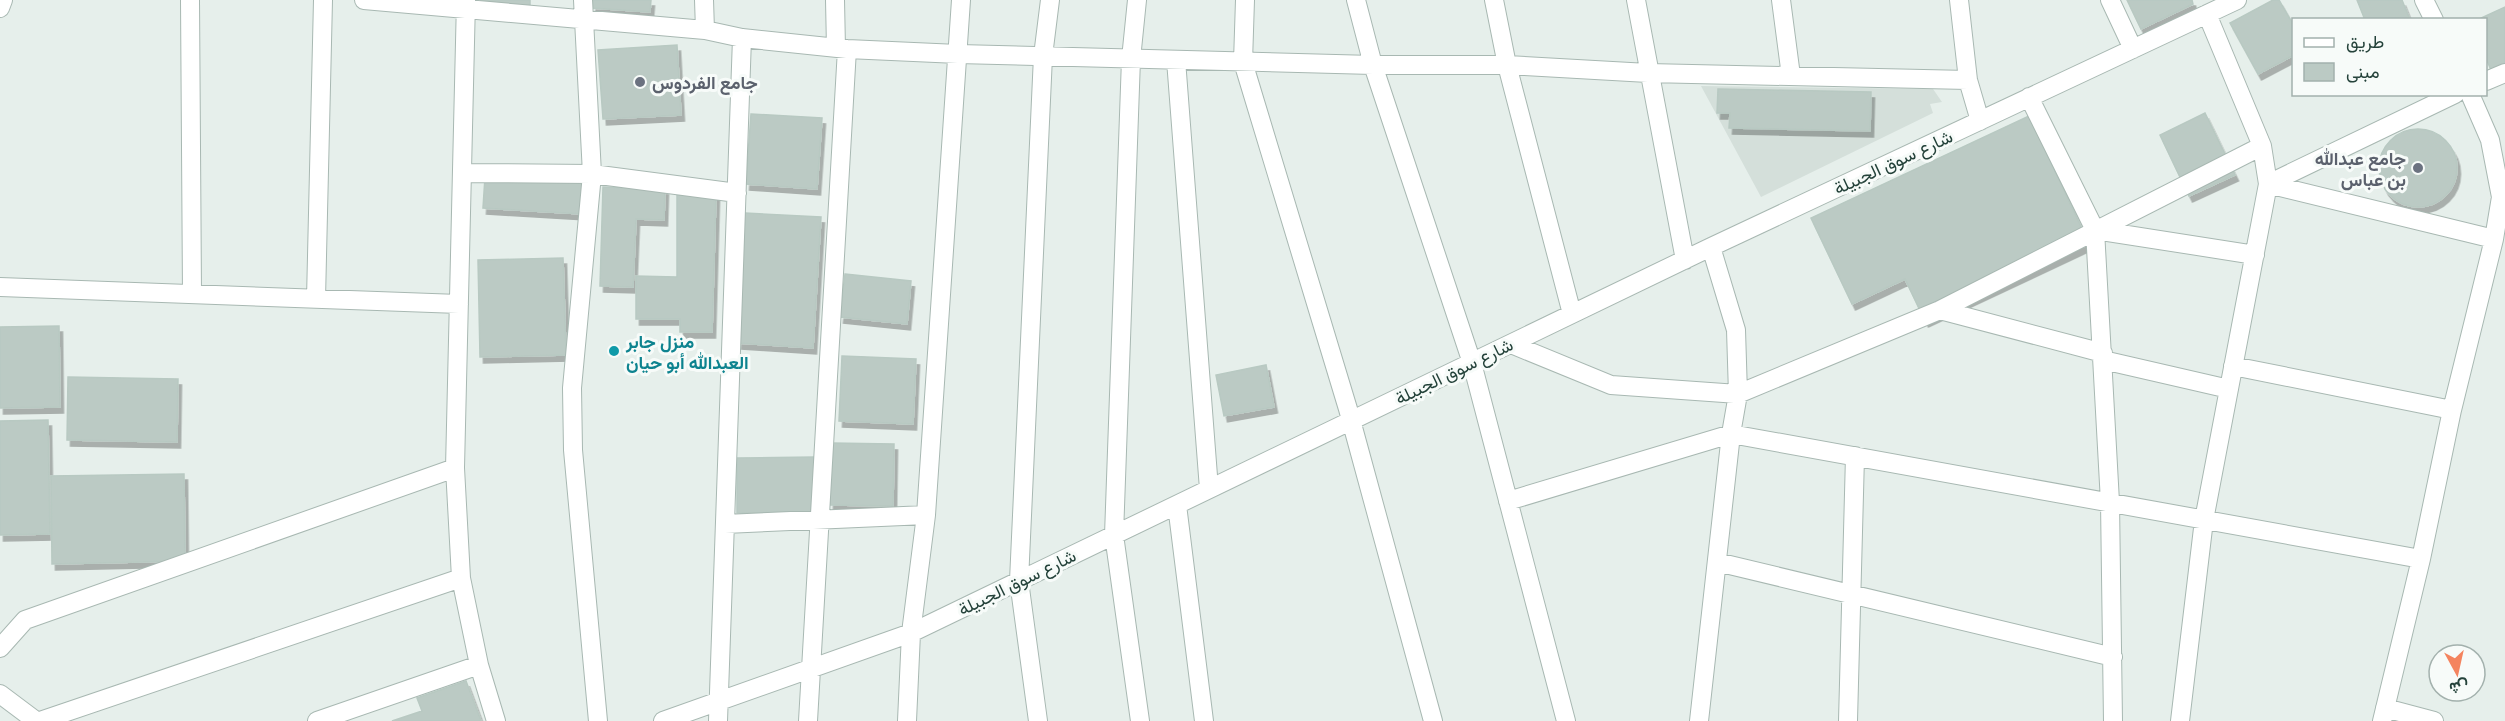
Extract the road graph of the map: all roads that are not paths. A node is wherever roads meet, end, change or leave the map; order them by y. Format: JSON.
{"nodes":[{"id":1,"x":3,"y":0,"type":"edge"},
{"id":2,"x":190,"y":0,"type":"edge"},
{"id":3,"x":323,"y":0,"type":"edge"},
{"id":4,"x":364,"y":0,"type":"edge"},
{"id":5,"x":583,"y":0,"type":"edge"},
{"id":6,"x":704,"y":0,"type":"edge"},
{"id":7,"x":835,"y":0,"type":"edge"},
{"id":8,"x":961,"y":0,"type":"edge"},
{"id":9,"x":1050,"y":0,"type":"edge"},
{"id":10,"x":1137,"y":0,"type":"edge"},
{"id":11,"x":1245,"y":0,"type":"edge"},
{"id":12,"x":1356,"y":0,"type":"edge"},
{"id":13,"x":1494,"y":0,"type":"edge"},
{"id":14,"x":1636,"y":0,"type":"edge"},
{"id":15,"x":1781,"y":0,"type":"edge"},
{"id":16,"x":1959,"y":0,"type":"edge"},
{"id":17,"x":2110,"y":0,"type":"edge"},
{"id":18,"x":2237,"y":0,"type":"edge"},
{"id":19,"x":2424,"y":0,"type":"edge"},
{"id":20,"x":466,"y":5,"type":"edge"},
{"id":21,"x":0,"y":8,"type":"edge"},
{"id":22,"x":2207,"y":14,"type":"junction"},
{"id":23,"x":2433,"y":18,"type":"edge"},
{"id":24,"x":583,"y":19,"type":"junction"},
{"id":25,"x":705,"y":30,"type":"junction"},
{"id":26,"x":742,"y":38,"type":"junction"},
{"id":27,"x":842,"y":48,"type":"junction"},
{"id":28,"x":2133,"y":49,"type":"junction"},
{"id":29,"x":958,"y":54,"type":"junction"},
{"id":30,"x":1043,"y":57,"type":"junction"},
{"id":31,"x":1131,"y":59,"type":"junction"},
{"id":32,"x":1176,"y":60,"type":"junction"},
{"id":33,"x":1243,"y":62,"type":"junction"},
{"id":34,"x":1373,"y":65,"type":"junction"},
{"id":35,"x":1507,"y":66,"type":"junction"},
{"id":36,"x":2505,"y":72,"type":"edge"},
{"id":37,"x":1648,"y":73,"type":"junction"},
{"id":38,"x":1791,"y":76,"type":"junction"},
{"id":39,"x":1968,"y":80,"type":"junction"},
{"id":40,"x":2487,"y":81,"type":"edge"},
{"id":41,"x":2451,"y":96,"type":"edge"},
{"id":42,"x":2471,"y":96,"type":"edge"},
{"id":43,"x":2029,"y":97,"type":"junction"},
{"id":44,"x":1980,"y":121,"type":"junction"},
{"id":45,"x":2497,"y":142,"type":"edge"},
{"id":46,"x":2262,"y":146,"type":"junction"},
{"id":47,"x":462,"y":173,"type":"junction"},
{"id":48,"x":592,"y":174,"type":"junction"},
{"id":49,"x":2268,"y":184,"type":"junction"},
{"id":50,"x":737,"y":193,"type":"junction"},
{"id":51,"x":2095,"y":230,"type":"junction"},
{"id":52,"x":2494,"y":239,"type":"junction"},
{"id":53,"x":1711,"y":247,"type":"junction"},
{"id":54,"x":2255,"y":255,"type":"junction"},
{"id":55,"x":1685,"y":260,"type":"junction"},
{"id":56,"x":0,"y":287,"type":"edge"},
{"id":57,"x":192,"y":294,"type":"junction"},
{"id":58,"x":316,"y":299,"type":"junction"},
{"id":59,"x":459,"y":304,"type":"junction"},
{"id":60,"x":1940,"y":310,"type":"junction"},
{"id":61,"x":1572,"y":315,"type":"junction"},
{"id":62,"x":1511,"y":344,"type":"junction"},
{"id":63,"x":2103,"y":357,"type":"junction"},
{"id":64,"x":1472,"y":363,"type":"junction"},
{"id":65,"x":2233,"y":366,"type":"junction"},
{"id":66,"x":2229,"y":389,"type":"junction"},
{"id":67,"x":1738,"y":394,"type":"junction"},
{"id":68,"x":2452,"y":410,"type":"junction"},
{"id":69,"x":1352,"y":421,"type":"junction"},
{"id":70,"x":1731,"y":434,"type":"junction"},
{"id":71,"x":1855,"y":456,"type":"junction"},
{"id":72,"x":455,"y":468,"type":"junction"},
{"id":73,"x":1209,"y":489,"type":"junction"},
{"id":74,"x":1508,"y":501,"type":"junction"},
{"id":75,"x":2110,"y":502,"type":"junction"},
{"id":76,"x":1177,"y":505,"type":"junction"},
{"id":77,"x":926,"y":515,"type":"junction"},
{"id":78,"x":821,"y":520,"type":"junction"},
{"id":79,"x":2204,"y":520,"type":"junction"},
{"id":80,"x":725,"y":524,"type":"junction"},
{"id":81,"x":1114,"y":535,"type":"junction"},
{"id":82,"x":2421,"y":559,"type":"junction"},
{"id":83,"x":1717,"y":562,"type":"junction"},
{"id":84,"x":461,"y":578,"type":"junction"},
{"id":85,"x":1019,"y":581,"type":"junction"},
{"id":86,"x":1853,"y":594,"type":"junction"},
{"id":87,"x":911,"y":633,"type":"junction"},
{"id":88,"x":0,"y":648,"type":"edge"},
{"id":89,"x":2113,"y":657,"type":"junction"},
{"id":90,"x":478,"y":665,"type":"junction"},
{"id":91,"x":812,"y":668,"type":"junction"},
{"id":92,"x":0,"y":694,"type":"edge"},
{"id":93,"x":719,"y":701,"type":"junction"},
{"id":94,"x":2384,"y":715,"type":"edge"},
{"id":95,"x":38,"y":721,"type":"edge"},
{"id":96,"x":317,"y":721,"type":"edge"},
{"id":97,"x":496,"y":721,"type":"edge"},
{"id":98,"x":598,"y":721,"type":"edge"},
{"id":99,"x":663,"y":721,"type":"edge"},
{"id":100,"x":718,"y":721,"type":"edge"},
{"id":101,"x":808,"y":721,"type":"edge"},
{"id":102,"x":907,"y":721,"type":"edge"},
{"id":103,"x":1038,"y":721,"type":"edge"},
{"id":104,"x":1140,"y":721,"type":"edge"},
{"id":105,"x":1204,"y":721,"type":"edge"},
{"id":106,"x":1433,"y":721,"type":"edge"},
{"id":107,"x":1566,"y":721,"type":"edge"},
{"id":108,"x":1699,"y":721,"type":"edge"},
{"id":109,"x":1848,"y":721,"type":"edge"},
{"id":110,"x":2114,"y":721,"type":"edge"},
{"id":111,"x":2180,"y":721,"type":"edge"},
{"id":112,"x":2434,"y":721,"type":"edge"}],
"edges":[{"from":1,"to":21,"type":"street"},
{"from":2,"to":57,"type":"street"},
{"from":3,"to":58,"type":"street"},
{"from":4,"to":20,"type":"street"},
{"from":5,"to":24,"type":"street"},
{"from":6,"to":25,"type":"street"},
{"from":7,"to":27,"type":"street"},
{"from":8,"to":29,"type":"street"},
{"from":9,"to":30,"type":"street"},
{"from":10,"to":31,"type":"street"},
{"from":11,"to":33,"type":"street"},
{"from":12,"to":34,"type":"street"},
{"from":13,"to":35,"type":"street"},
{"from":14,"to":37,"type":"street"},
{"from":15,"to":38,"type":"street"},
{"from":16,"to":39,"type":"street"},
{"from":17,"to":28,"type":"street"},
{"from":18,"to":22,"type":"street","name":"شارع سوق الجبيلة"},
{"from":19,"to":23,"type":"street"},
{"from":20,"to":24,"type":"street"},
{"from":20,"to":47,"type":"street"},
{"from":22,"to":28,"type":"street","name":"شارع سوق الجبيلة"},
{"from":22,"to":46,"type":"street"},
{"from":24,"to":25,"type":"street"},
{"from":24,"to":48,"type":"street"},
{"from":25,"to":26,"type":"street"},
{"from":26,"to":27,"type":"street"},
{"from":26,"to":50,"type":"street"},
{"from":27,"to":29,"type":"street"},
{"from":27,"to":78,"type":"street"},
{"from":28,"to":43,"type":"street","name":"شارع سوق الجبيلة"},
{"from":29,"to":30,"type":"street"},
{"from":29,"to":77,"type":"street"},
{"from":30,"to":31,"type":"street"},
{"from":30,"to":85,"type":"street"},
{"from":31,"to":32,"type":"street"},
{"from":31,"to":81,"type":"street"},
{"from":32,"to":33,"type":"street"},
{"from":32,"to":73,"type":"street"},
{"from":33,"to":34,"type":"street"},
{"from":33,"to":69,"type":"street"},
{"from":34,"to":35,"type":"street"},
{"from":34,"to":64,"type":"street"},
{"from":35,"to":37,"type":"street"},
{"from":35,"to":61,"type":"street"},
{"from":36,"to":40,"type":"street"},
{"from":37,"to":38,"type":"street"},
{"from":37,"to":55,"type":"street"},
{"from":38,"to":39,"type":"street"},
{"from":39,"to":44,"type":"street"},
{"from":41,"to":49,"type":"street"},
{"from":42,"to":45,"type":"street"},
{"from":43,"to":44,"type":"street","name":"شارع سوق الجبيلة"},
{"from":43,"to":51,"type":"street"},
{"from":44,"to":53,"type":"street","name":"شارع سوق الجبيلة"},
{"from":45,"to":52,"type":"street"},
{"from":46,"to":49,"type":"street"},
{"from":46,"to":51,"type":"street"},
{"from":47,"to":48,"type":"street"},
{"from":47,"to":59,"type":"street"},
{"from":48,"to":50,"type":"street"},
{"from":48,"to":98,"type":"street"},
{"from":49,"to":52,"type":"street"},
{"from":49,"to":54,"type":"street"},
{"from":50,"to":80,"type":"street"},
{"from":51,"to":54,"type":"street"},
{"from":51,"to":60,"type":"street"},
{"from":51,"to":63,"type":"street"},
{"from":52,"to":68,"type":"street"},
{"from":53,"to":55,"type":"street","name":"شارع سوق الجبيلة"},
{"from":53,"to":67,"type":"street"},
{"from":54,"to":65,"type":"street"},
{"from":55,"to":61,"type":"street","name":"شارع سوق الجبيلة"},
{"from":56,"to":57,"type":"street"},
{"from":57,"to":58,"type":"street"},
{"from":58,"to":59,"type":"street"},
{"from":59,"to":72,"type":"street"},
{"from":60,"to":63,"type":"street"},
{"from":60,"to":67,"type":"street"},
{"from":61,"to":62,"type":"street","name":"شارع سوق الجبيلة"},
{"from":62,"to":64,"type":"street","name":"شارع سوق الجبيلة"},
{"from":62,"to":67,"type":"street"},
{"from":63,"to":66,"type":"street"},
{"from":63,"to":75,"type":"street"},
{"from":64,"to":69,"type":"street","name":"شارع سوق الجبيلة"},
{"from":64,"to":74,"type":"street"},
{"from":65,"to":66,"type":"street"},
{"from":65,"to":68,"type":"street"},
{"from":66,"to":79,"type":"street"},
{"from":67,"to":70,"type":"street"},
{"from":68,"to":82,"type":"street"},
{"from":69,"to":73,"type":"street","name":"شارع سوق الجبيلة"},
{"from":69,"to":106,"type":"street"},
{"from":70,"to":71,"type":"street"},
{"from":70,"to":74,"type":"street"},
{"from":70,"to":83,"type":"street"},
{"from":71,"to":75,"type":"street"},
{"from":71,"to":86,"type":"street"},
{"from":72,"to":84,"type":"street"},
{"from":72,"to":88,"type":"street"},
{"from":73,"to":76,"type":"street","name":"شارع سوق الجبيلة"},
{"from":74,"to":107,"type":"street"},
{"from":75,"to":79,"type":"street"},
{"from":75,"to":89,"type":"street"},
{"from":76,"to":81,"type":"street","name":"شارع سوق الجبيلة"},
{"from":76,"to":105,"type":"street"},
{"from":77,"to":78,"type":"street"},
{"from":77,"to":87,"type":"street"},
{"from":78,"to":80,"type":"street"},
{"from":78,"to":91,"type":"street"},
{"from":79,"to":82,"type":"street"},
{"from":79,"to":111,"type":"street"},
{"from":80,"to":93,"type":"street"},
{"from":81,"to":85,"type":"street","name":"شارع سوق الجبيلة"},
{"from":81,"to":104,"type":"street"},
{"from":82,"to":94,"type":"street"},
{"from":83,"to":86,"type":"street"},
{"from":83,"to":108,"type":"street"},
{"from":84,"to":90,"type":"street"},
{"from":84,"to":95,"type":"street"},
{"from":85,"to":87,"type":"street","name":"شارع سوق الجبيلة"},
{"from":85,"to":103,"type":"street"},
{"from":86,"to":89,"type":"street"},
{"from":86,"to":109,"type":"street"},
{"from":87,"to":91,"type":"street","name":"شارع سوق الجبيلة"},
{"from":87,"to":102,"type":"street"},
{"from":89,"to":110,"type":"street"},
{"from":90,"to":96,"type":"street"},
{"from":90,"to":97,"type":"street"},
{"from":91,"to":93,"type":"street","name":"شارع سوق الجبيلة"},
{"from":91,"to":101,"type":"street"},
{"from":92,"to":95,"type":"street"},
{"from":93,"to":99,"type":"street","name":"شارع سوق الجبيلة"},
{"from":93,"to":100,"type":"street"},
{"from":94,"to":112,"type":"street"}]}
